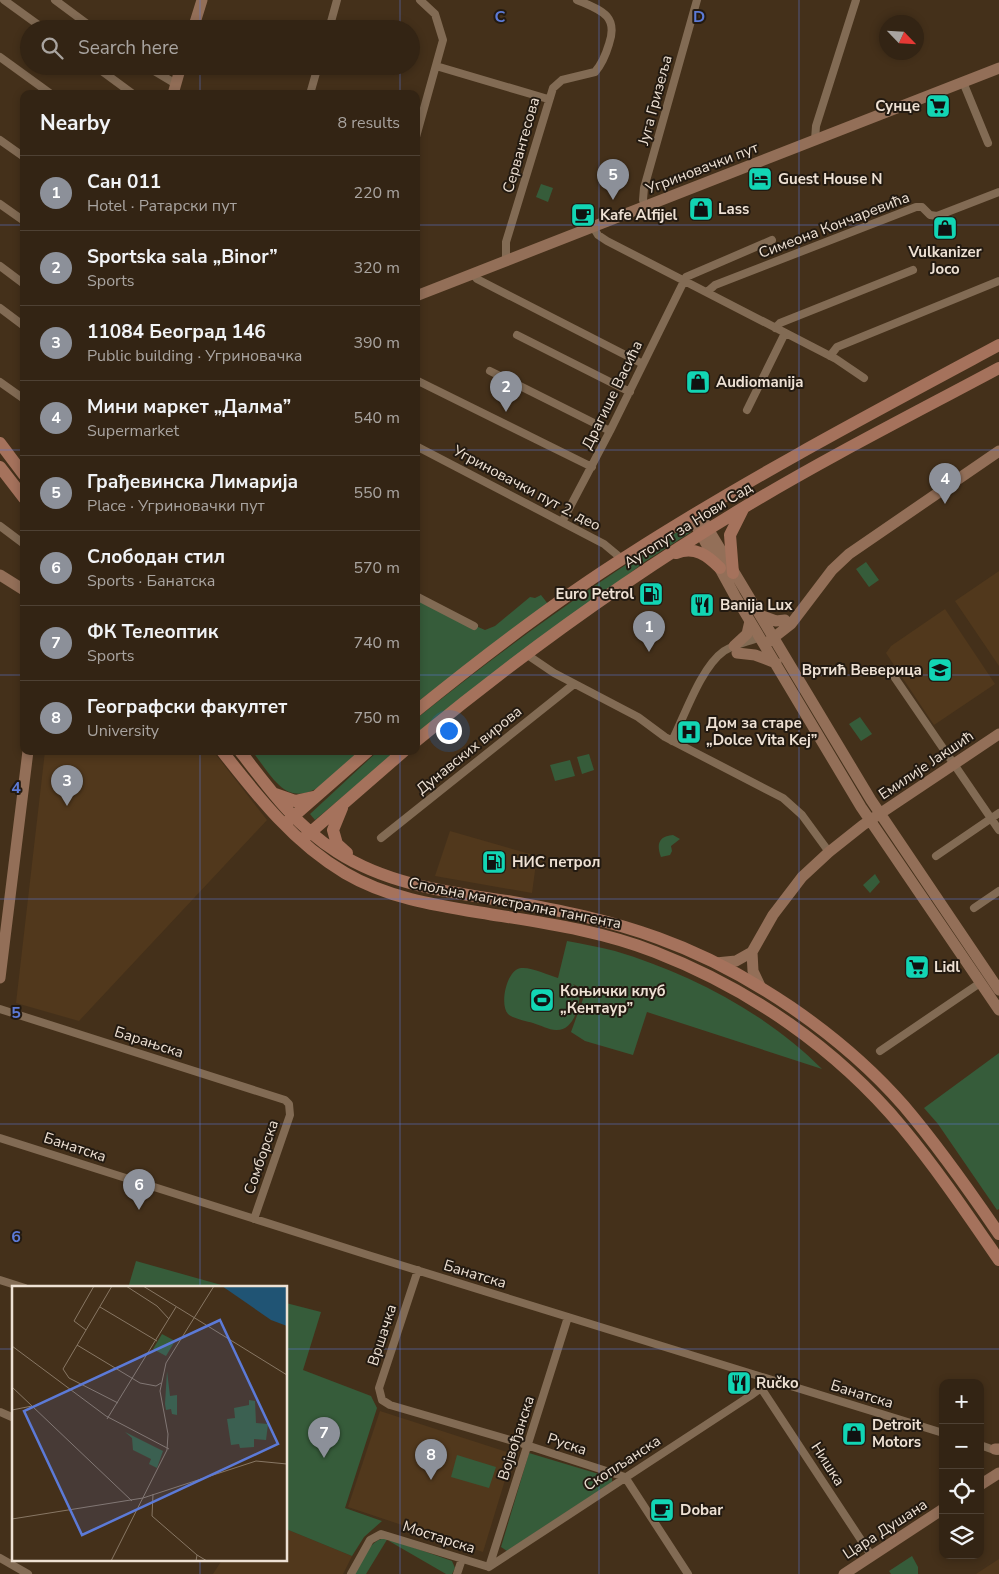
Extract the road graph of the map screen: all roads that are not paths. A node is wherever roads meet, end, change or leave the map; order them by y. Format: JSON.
{"nodes":[{"id":1,"x":4,"y":0,"type":"edge"},
{"id":2,"x":55,"y":0,"type":"edge"},
{"id":3,"x":202,"y":0,"type":"edge"},
{"id":4,"x":337,"y":0,"type":"edge"},
{"id":5,"x":420,"y":0,"type":"edge"},
{"id":6,"x":577,"y":0,"type":"edge"},
{"id":7,"x":697,"y":0,"type":"edge"},
{"id":8,"x":856,"y":0,"type":"edge"},
{"id":9,"x":32,"y":20,"type":"edge"},
{"id":10,"x":82,"y":20,"type":"edge"},
{"id":11,"x":196,"y":20,"type":"edge"},
{"id":12,"x":331,"y":20,"type":"edge"},
{"id":13,"x":0,"y":57,"type":"edge"},
{"id":14,"x":436,"y":66,"type":"junction"},
{"id":15,"x":999,"y":68,"type":"edge"},
{"id":16,"x":20,"y":71,"type":"edge"},
{"id":17,"x":25,"y":75,"type":"edge"},
{"id":18,"x":107,"y":75,"type":"edge"},
{"id":19,"x":157,"y":75,"type":"edge"},
{"id":20,"x":178,"y":75,"type":"edge"},
{"id":21,"x":315,"y":75,"type":"edge"},
{"id":22,"x":962,"y":82,"type":"junction"},
{"id":23,"x":174,"y":89,"type":"edge"},
{"id":24,"x":46,"y":90,"type":"edge"},
{"id":25,"x":128,"y":90,"type":"edge"},
{"id":26,"x":311,"y":90,"type":"edge"},
{"id":27,"x":548,"y":99,"type":"junction"},
{"id":28,"x":420,"y":123,"type":"edge"},
{"id":29,"x":0,"y":140,"type":"edge"},
{"id":30,"x":815,"y":140,"type":"junction"},
{"id":31,"x":988,"y":144,"type":"dead end"},
{"id":32,"x":20,"y":154,"type":"edge"},
{"id":33,"x":999,"y":192,"type":"edge"},
{"id":34,"x":0,"y":204,"type":"edge"},
{"id":35,"x":644,"y":207,"type":"junction"},
{"id":36,"x":20,"y":218,"type":"edge"},
{"id":37,"x":593,"y":227,"type":"junction"},
{"id":38,"x":772,"y":240,"type":"dead end"},
{"id":39,"x":506,"y":261,"type":"junction"},
{"id":40,"x":0,"y":266,"type":"edge"},
{"id":41,"x":913,"y":270,"type":"dead end"},
{"id":42,"x":473,"y":274,"type":"junction"},
{"id":43,"x":684,"y":280,"type":"junction"},
{"id":44,"x":20,"y":281,"type":"edge"},
{"id":45,"x":999,"y":281,"type":"edge"},
{"id":46,"x":707,"y":292,"type":"junction"},
{"id":47,"x":420,"y":294,"type":"edge"},
{"id":48,"x":0,"y":308,"type":"edge"},
{"id":49,"x":20,"y":323,"type":"edge"},
{"id":50,"x":776,"y":328,"type":"junction"},
{"id":51,"x":784,"y":333,"type":"junction"},
{"id":52,"x":517,"y":335,"type":"dead end"},
{"id":53,"x":999,"y":345,"type":"edge"},
{"id":54,"x":830,"y":356,"type":"junction"},
{"id":55,"x":643,"y":364,"type":"junction"},
{"id":56,"x":999,"y":368,"type":"edge"},
{"id":57,"x":490,"y":370,"type":"dead end"},
{"id":58,"x":864,"y":378,"type":"dead end"},
{"id":59,"x":0,"y":382,"type":"edge"},
{"id":60,"x":420,"y":382,"type":"edge"},
{"id":61,"x":630,"y":392,"type":"junction"},
{"id":62,"x":20,"y":395,"type":"edge"},
{"id":63,"x":747,"y":410,"type":"dead end"},
{"id":64,"x":610,"y":432,"type":"junction"},
{"id":65,"x":3,"y":446,"type":"edge"},
{"id":66,"x":420,"y":448,"type":"edge"},
{"id":67,"x":999,"y":451,"type":"edge"},
{"id":68,"x":20,"y":455,"type":"edge"},
{"id":69,"x":0,"y":467,"type":"edge"},
{"id":70,"x":592,"y":467,"type":"junction"},
{"id":71,"x":20,"y":469,"type":"edge"},
{"id":72,"x":20,"y":493,"type":"edge"},
{"id":73,"x":744,"y":507,"type":"junction"},
{"id":74,"x":694,"y":514,"type":"junction"},
{"id":75,"x":562,"y":522,"type":"junction"},
{"id":76,"x":0,"y":526,"type":"edge"},
{"id":77,"x":705,"y":532,"type":"junction"},
{"id":78,"x":20,"y":541,"type":"edge"},
{"id":79,"x":622,"y":559,"type":"junction"},
{"id":80,"x":662,"y":559,"type":"junction"},
{"id":81,"x":720,"y":568,"type":"junction"},
{"id":82,"x":734,"y":573,"type":"junction"},
{"id":83,"x":0,"y":574,"type":"edge"},
{"id":84,"x":20,"y":587,"type":"edge"},
{"id":85,"x":420,"y":598,"type":"edge"},
{"id":86,"x":755,"y":618,"type":"junction"},
{"id":87,"x":788,"y":622,"type":"junction"},
{"id":88,"x":474,"y":626,"type":"dead end"},
{"id":89,"x":767,"y":638,"type":"junction"},
{"id":90,"x":736,"y":649,"type":"junction"},
{"id":91,"x":526,"y":654,"type":"junction"},
{"id":92,"x":780,"y":659,"type":"junction"},
{"id":93,"x":895,"y":678,"type":"dead end"},
{"id":94,"x":574,"y":684,"type":"junction"},
{"id":95,"x":420,"y":708,"type":"edge"},
{"id":96,"x":999,"y":734,"type":"edge"},
{"id":97,"x":420,"y":738,"type":"edge"},
{"id":98,"x":672,"y":740,"type":"junction"},
{"id":99,"x":28,"y":755,"type":"edge"},
{"id":100,"x":226,"y":755,"type":"edge"},
{"id":101,"x":243,"y":755,"type":"edge"},
{"id":102,"x":363,"y":755,"type":"edge"},
{"id":103,"x":399,"y":755,"type":"edge"},
{"id":104,"x":954,"y":764,"type":"junction"},
{"id":105,"x":273,"y":793,"type":"junction"},
{"id":106,"x":320,"y":793,"type":"junction"},
{"id":107,"x":347,"y":800,"type":"junction"},
{"id":108,"x":999,"y":813,"type":"edge"},
{"id":109,"x":875,"y":817,"type":"junction"},
{"id":110,"x":991,"y":819,"type":"junction"},
{"id":111,"x":288,"y":821,"type":"junction"},
{"id":112,"x":999,"y":830,"type":"edge"},
{"id":113,"x":305,"y":837,"type":"junction"},
{"id":114,"x":381,"y":838,"type":"dead end"},
{"id":115,"x":829,"y":852,"type":"junction"},
{"id":116,"x":936,"y":856,"type":"dead end"},
{"id":117,"x":364,"y":865,"type":"junction"},
{"id":118,"x":999,"y":891,"type":"edge"},
{"id":119,"x":974,"y":908,"type":"dead end"},
{"id":120,"x":752,"y":952,"type":"junction"},
{"id":121,"x":716,"y":963,"type":"junction"},
{"id":122,"x":0,"y":978,"type":"edge"},
{"id":123,"x":980,"y":983,"type":"junction"},
{"id":124,"x":761,"y":988,"type":"junction"},
{"id":125,"x":999,"y":990,"type":"edge"},
{"id":126,"x":0,"y":1009,"type":"edge"},
{"id":127,"x":999,"y":1010,"type":"edge"},
{"id":128,"x":880,"y":1051,"type":"dead end"},
{"id":129,"x":289,"y":1104,"type":"joint"},
{"id":130,"x":0,"y":1138,"type":"edge"},
{"id":131,"x":254,"y":1219,"type":"junction"},
{"id":132,"x":996,"y":1230,"type":"edge"},
{"id":133,"x":980,"y":1234,"type":"junction"},
{"id":134,"x":999,"y":1260,"type":"edge"},
{"id":135,"x":418,"y":1270,"type":"junction"},
{"id":136,"x":0,"y":1280,"type":"edge"},
{"id":137,"x":18,"y":1286,"type":"edge"},
{"id":138,"x":568,"y":1317,"type":"junction"},
{"id":139,"x":765,"y":1379,"type":"junction"},
{"id":140,"x":761,"y":1388,"type":"junction"},
{"id":141,"x":390,"y":1405,"type":"joint"},
{"id":142,"x":0,"y":1412,"type":"edge"},
{"id":143,"x":12,"y":1417,"type":"edge"},
{"id":144,"x":939,"y":1432,"type":"edge"},
{"id":145,"x":528,"y":1445,"type":"junction"},
{"id":146,"x":984,"y":1446,"type":"edge"},
{"id":147,"x":998,"y":1450,"type":"edge"},
{"id":148,"x":999,"y":1473,"type":"edge"},
{"id":149,"x":625,"y":1477,"type":"junction"},
{"id":150,"x":984,"y":1482,"type":"edge"},
{"id":151,"x":939,"y":1512,"type":"edge"},
{"id":152,"x":872,"y":1555,"type":"junction"},
{"id":153,"x":0,"y":1558,"type":"edge"},
{"id":154,"x":462,"y":1559,"type":"junction"},
{"id":155,"x":491,"y":1571,"type":"edge"},
{"id":156,"x":28,"y":1574,"type":"edge"},
{"id":157,"x":351,"y":1574,"type":"edge"},
{"id":158,"x":457,"y":1574,"type":"edge"},
{"id":159,"x":688,"y":1574,"type":"edge"},
{"id":160,"x":844,"y":1574,"type":"edge"}],
"edges":[{"from":1,"to":9,"type":"street"},
{"from":2,"to":10,"type":"street"},
{"from":3,"to":11,"type":"street"},
{"from":4,"to":12,"type":"street"},
{"from":5,"to":14,"type":"street"},
{"from":6,"to":27,"type":"street","name":"Сервантесова"},
{"from":7,"to":35,"type":"street","name":"Југа Гризеља"},
{"from":8,"to":30,"type":"street"},
{"from":13,"to":16,"type":"street"},
{"from":14,"to":27,"type":"street"},
{"from":14,"to":28,"type":"street"},
{"from":15,"to":22,"type":"street","name":"Угриновачки пут"},
{"from":17,"to":24,"type":"street"},
{"from":18,"to":25,"type":"street"},
{"from":19,"to":23,"type":"street"},
{"from":20,"to":23,"type":"street"},
{"from":21,"to":26,"type":"street"},
{"from":22,"to":30,"type":"street","name":"Угриновачки пут"},
{"from":22,"to":31,"type":"street"},
{"from":27,"to":39,"type":"street","name":"Сервантесова"},
{"from":29,"to":32,"type":"street"},
{"from":30,"to":35,"type":"street","name":"Угриновачки пут"},
{"from":33,"to":46,"type":"street","name":"Симеона Кончаревића"},
{"from":34,"to":36,"type":"street"},
{"from":35,"to":37,"type":"street","name":"Угриновачки пут"},
{"from":37,"to":39,"type":"street","name":"Угриновачки пут"},
{"from":37,"to":43,"type":"street"},
{"from":38,"to":43,"type":"street"},
{"from":39,"to":42,"type":"street","name":"Угриновачки пут"},
{"from":40,"to":44,"type":"street"},
{"from":41,"to":50,"type":"street"},
{"from":42,"to":47,"type":"street","name":"Угриновачки пут"},
{"from":42,"to":55,"type":"street"},
{"from":43,"to":46,"type":"street"},
{"from":43,"to":55,"type":"street","name":"Драгише Васића"},
{"from":45,"to":54,"type":"street"},
{"from":46,"to":50,"type":"street"},
{"from":48,"to":49,"type":"street"},
{"from":50,"to":51,"type":"street"},
{"from":51,"to":54,"type":"street"},
{"from":51,"to":63,"type":"street"},
{"from":52,"to":61,"type":"street"},
{"from":53,"to":74,"type":"main road","name":"Аутопут за Нови Сад"},
{"from":54,"to":58,"type":"street"},
{"from":55,"to":61,"type":"street","name":"Драгише Васића"},
{"from":56,"to":73,"type":"main road","name":"Аутопут за Нови Сад"},
{"from":57,"to":64,"type":"street"},
{"from":59,"to":62,"type":"street"},
{"from":60,"to":70,"type":"street"},
{"from":61,"to":64,"type":"street","name":"Драгише Васића"},
{"from":64,"to":70,"type":"street","name":"Драгише Васића"},
{"from":65,"to":68,"type":"main road"},
{"from":65,"to":71,"type":"main road"},
{"from":66,"to":75,"type":"street","name":"Угриновачки пут 2. део"},
{"from":67,"to":87,"type":"street"},
{"from":69,"to":72,"type":"main road"},
{"from":70,"to":75,"type":"street","name":"Драгише Васића"},
{"from":73,"to":77,"type":"main road","name":"Аутопут за Нови Сад"},
{"from":73,"to":82,"type":"main road"},
{"from":74,"to":77,"type":"street"},
{"from":74,"to":79,"type":"main road","name":"Аутопут за Нови Сад"},
{"from":75,"to":79,"type":"street","name":"Угриновачки пут 2. део"},
{"from":76,"to":78,"type":"street"},
{"from":77,"to":80,"type":"main road","name":"Аутопут за Нови Сад"},
{"from":77,"to":81,"type":"street"},
{"from":77,"to":82,"type":"street"},
{"from":79,"to":95,"type":"main road","name":"Аутопут за Нови Сад"},
{"from":80,"to":81,"type":"main road"},
{"from":80,"to":91,"type":"main road","name":"Аутопут за Нови Сад"},
{"from":81,"to":86,"type":"street"},
{"from":82,"to":86,"type":"street"},
{"from":83,"to":84,"type":"street"},
{"from":85,"to":88,"type":"street"},
{"from":86,"to":87,"type":"street"},
{"from":86,"to":89,"type":"street"},
{"from":86,"to":90,"type":"street"},
{"from":87,"to":89,"type":"street"},
{"from":87,"to":92,"type":"street"},
{"from":89,"to":90,"type":"street"},
{"from":89,"to":92,"type":"street"},
{"from":90,"to":92,"type":"street"},
{"from":90,"to":98,"type":"street"},
{"from":91,"to":94,"type":"street"},
{"from":91,"to":97,"type":"main road","name":"Аутопут за Нови Сад"},
{"from":92,"to":109,"type":"street"},
{"from":93,"to":104,"type":"street"},
{"from":94,"to":98,"type":"street"},
{"from":94,"to":114,"type":"street","name":"Дунавских вирова"},
{"from":96,"to":104,"type":"street","name":"Емилије Јакшић"},
{"from":98,"to":115,"type":"street"},
{"from":99,"to":122,"type":"street"},
{"from":100,"to":111,"type":"main road"},
{"from":101,"to":105,"type":"main road"},
{"from":102,"to":106,"type":"main road"},
{"from":103,"to":107,"type":"main road"},
{"from":104,"to":109,"type":"street","name":"Емилије Јакшић"},
{"from":104,"to":110,"type":"street"},
{"from":105,"to":106,"type":"main road"},
{"from":105,"to":111,"type":"main road"},
{"from":106,"to":111,"type":"main road"},
{"from":107,"to":113,"type":"main road"},
{"from":107,"to":117,"type":"main road"},
{"from":108,"to":110,"type":"street"},
{"from":109,"to":115,"type":"street"},
{"from":109,"to":123,"type":"street"},
{"from":109,"to":125,"type":"street"},
{"from":110,"to":112,"type":"street"},
{"from":110,"to":116,"type":"street"},
{"from":111,"to":113,"type":"main road"},
{"from":113,"to":117,"type":"main road","name":"Спољна магистрална тангента"},
{"from":113,"to":133,"type":"main road","name":"Спољна магистрална тангента"},
{"from":115,"to":120,"type":"street"},
{"from":117,"to":121,"type":"main road","name":"Спољна магистрална тангента"},
{"from":118,"to":119,"type":"street"},
{"from":120,"to":121,"type":"street"},
{"from":120,"to":124,"type":"street"},
{"from":121,"to":124,"type":"main road","name":"Спољна магистрална тангента"},
{"from":123,"to":127,"type":"street"},
{"from":123,"to":128,"type":"street"},
{"from":124,"to":132,"type":"main road","name":"Спољна магистрална тангента"},
{"from":126,"to":129,"type":"street","name":"Барањска"},
{"from":129,"to":131,"type":"street","name":"Сомборска"},
{"from":130,"to":131,"type":"street","name":"Банатска"},
{"from":131,"to":135,"type":"street","name":"Банатска"},
{"from":132,"to":133,"type":"main road"},
{"from":133,"to":134,"type":"main road","name":"Спољна магистрална тангента"},
{"from":135,"to":138,"type":"street","name":"Банатска"},
{"from":135,"to":141,"type":"street","name":"Вршачка"},
{"from":136,"to":137,"type":"street"},
{"from":138,"to":139,"type":"street","name":"Банатска"},
{"from":138,"to":145,"type":"street","name":"Војвођанска"},
{"from":139,"to":140,"type":"street"},
{"from":139,"to":144,"type":"street","name":"Банатска"},
{"from":140,"to":149,"type":"street","name":"Скопљанска"},
{"from":140,"to":152,"type":"street","name":"Нишка"},
{"from":141,"to":145,"type":"street","name":"Руска"},
{"from":142,"to":143,"type":"street"},
{"from":145,"to":149,"type":"street","name":"Руска"},
{"from":145,"to":155,"type":"street","name":"Војвођанска"},
{"from":146,"to":147,"type":"street"},
{"from":148,"to":150,"type":"street"},
{"from":149,"to":155,"type":"street","name":"Скопљанска"},
{"from":149,"to":159,"type":"street"},
{"from":151,"to":152,"type":"street","name":"Цара Душана"},
{"from":152,"to":160,"type":"street","name":"Цара Душана"},
{"from":153,"to":156,"type":"street"},
{"from":154,"to":155,"type":"street","name":"Мостарска"},
{"from":154,"to":157,"type":"street","name":"Мостарска"},
{"from":154,"to":158,"type":"street"}]}
